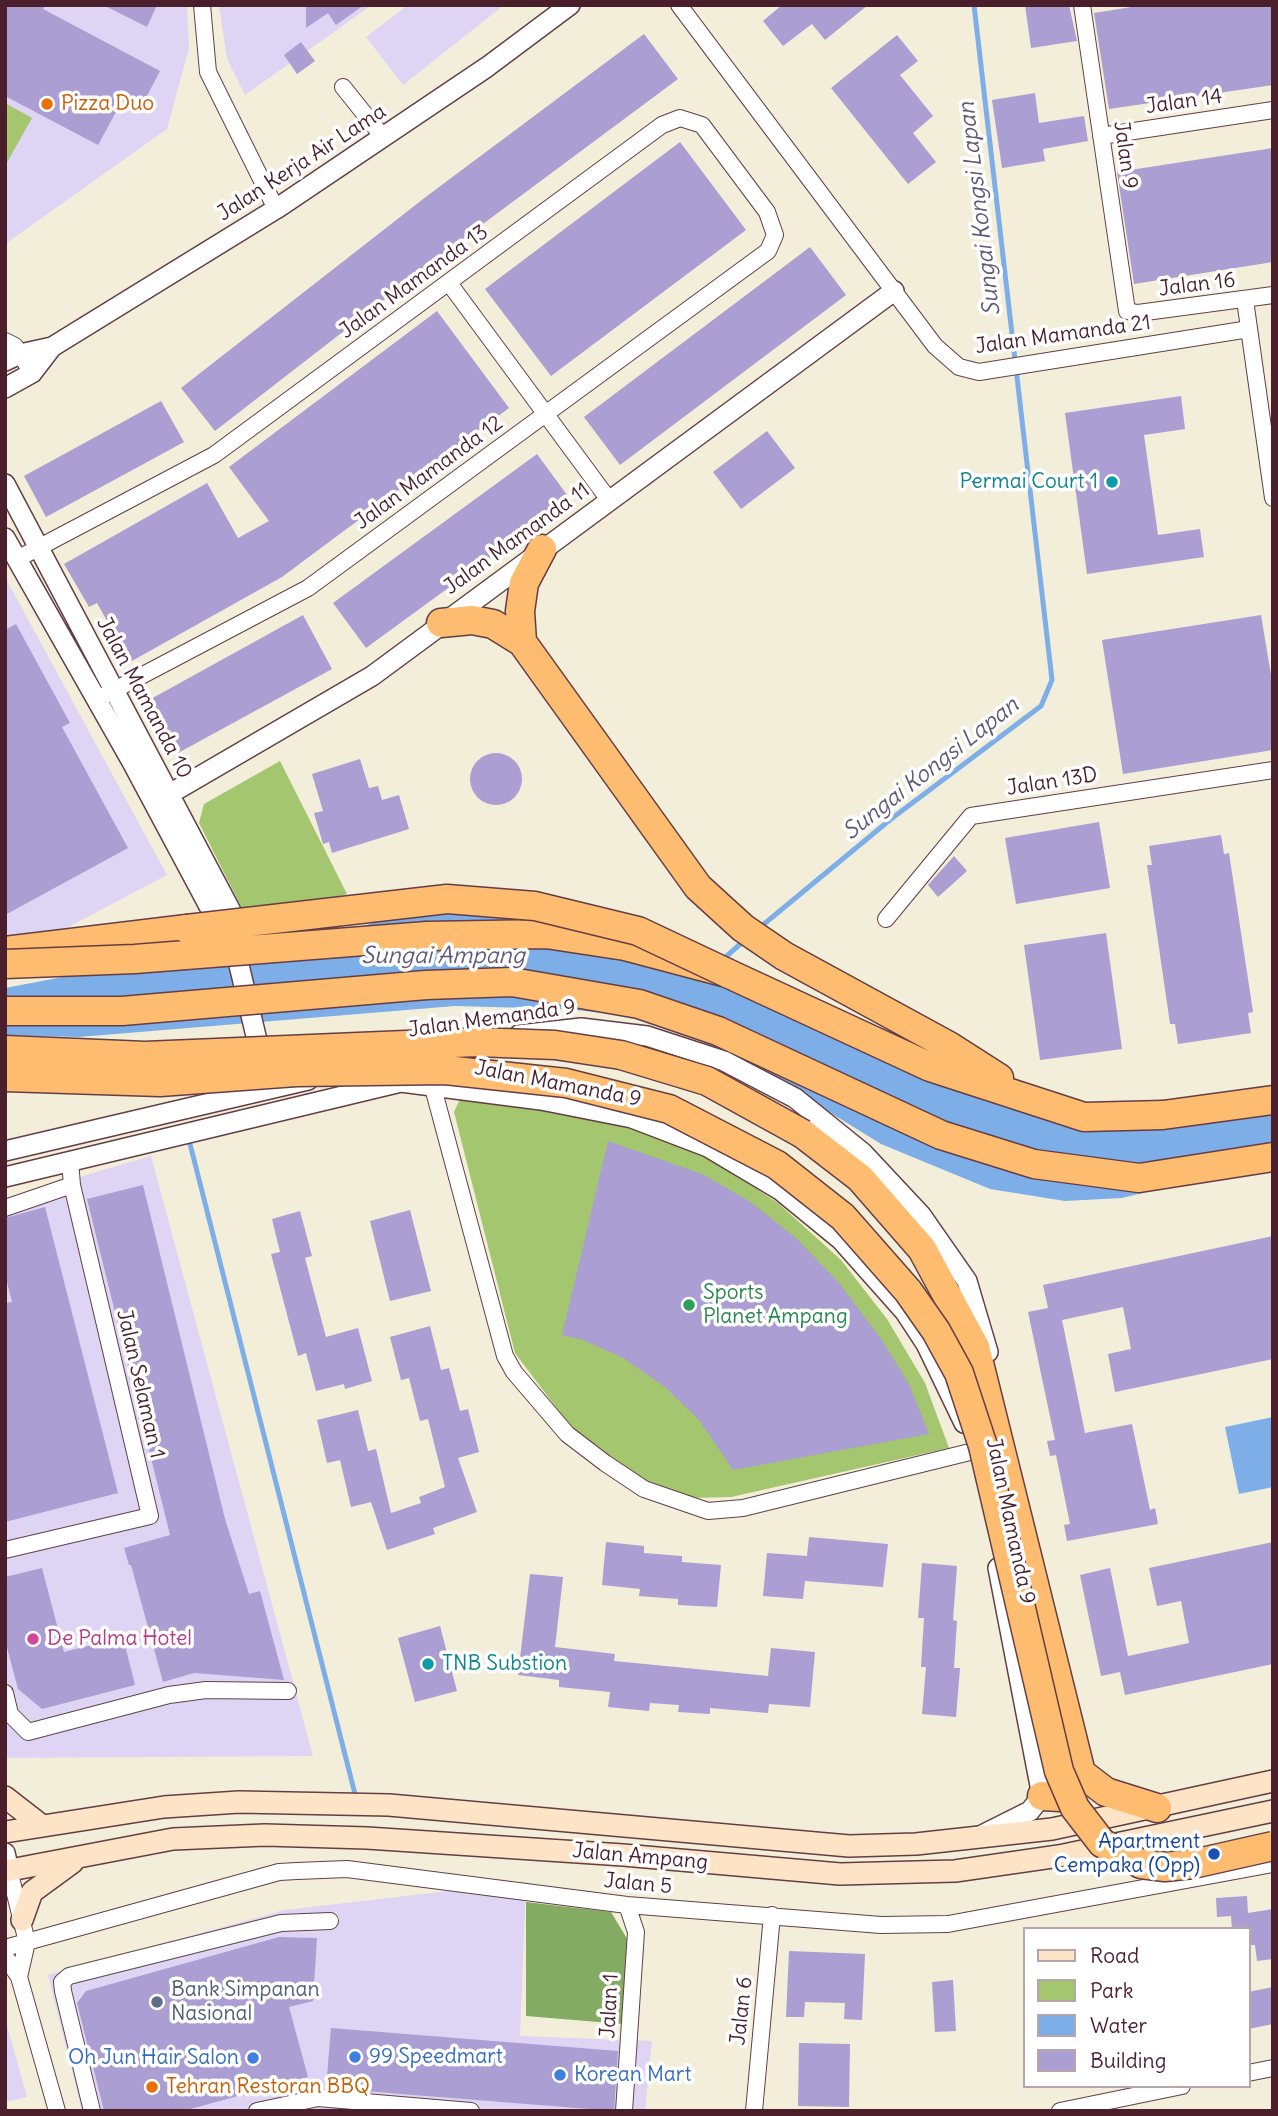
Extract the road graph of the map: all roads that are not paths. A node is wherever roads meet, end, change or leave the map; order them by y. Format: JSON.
{"nodes":[{"id":1,"x":202,"y":5,"type":"edge"},
{"id":2,"x":570,"y":5,"type":"edge"},
{"id":3,"x":679,"y":5,"type":"edge"},
{"id":4,"x":1082,"y":5,"type":"edge"},
{"id":5,"x":343,"y":87,"type":"dead end"},
{"id":6,"x":1273,"y":110,"type":"edge"},
{"id":7,"x":1101,"y":136,"type":"junction"},
{"id":8,"x":383,"y":137,"type":"junction"},
{"id":9,"x":276,"y":209,"type":"junction"},
{"id":10,"x":768,"y":251,"type":"joint"},
{"id":11,"x":449,"y":282,"type":"junction"},
{"id":12,"x":894,"y":292,"type":"junction"},
{"id":13,"x":1273,"y":295,"type":"edge"},
{"id":14,"x":1245,"y":300,"type":"junction"},
{"id":15,"x":1127,"y":311,"type":"joint"},
{"id":16,"x":1249,"y":329,"type":"junction"},
{"id":17,"x":52,"y":347,"type":"junction"},
{"id":18,"x":10,"y":352,"type":"edge"},
{"id":19,"x":32,"y":373,"type":"junction"},
{"id":20,"x":5,"y":388,"type":"edge"},
{"id":21,"x":546,"y":414,"type":"junction"},
{"id":22,"x":5,"y":484,"type":"edge"},
{"id":23,"x":1273,"y":498,"type":"edge"},
{"id":24,"x":609,"y":500,"type":"junction"},
{"id":25,"x":5,"y":538,"type":"edge"},
{"id":26,"x":38,"y":547,"type":"junction"},
{"id":27,"x":542,"y":549,"type":"junction"},
{"id":28,"x":17,"y":559,"type":"junction"},
{"id":29,"x":441,"y":623,"type":"junction"},
{"id":30,"x":522,"y":642,"type":"junction"},
{"id":31,"x":105,"y":694,"type":"junction"},
{"id":32,"x":1273,"y":770,"type":"edge"},
{"id":33,"x":161,"y":798,"type":"junction"},
{"id":34,"x":886,"y":919,"type":"dead end"},
{"id":35,"x":5,"y":951,"type":"edge"},
{"id":36,"x":5,"y":964,"type":"edge"},
{"id":37,"x":727,"y":973,"type":"junction"},
{"id":38,"x":5,"y":1011,"type":"edge"},
{"id":39,"x":552,"y":1029,"type":"junction"},
{"id":40,"x":257,"y":1036,"type":"junction"},
{"id":41,"x":5,"y":1050,"type":"edge"},
{"id":42,"x":393,"y":1055,"type":"junction"},
{"id":43,"x":329,"y":1074,"type":"junction"},
{"id":44,"x":5,"y":1077,"type":"edge"},
{"id":45,"x":432,"y":1084,"type":"junction"},
{"id":46,"x":267,"y":1091,"type":"junction"},
{"id":47,"x":1031,"y":1098,"type":"junction"},
{"id":48,"x":541,"y":1100,"type":"junction"},
{"id":49,"x":1273,"y":1100,"type":"edge"},
{"id":50,"x":271,"y":1114,"type":"junction"},
{"id":51,"x":5,"y":1150,"type":"edge"},
{"id":52,"x":1273,"y":1157,"type":"edge"},
{"id":53,"x":70,"y":1161,"type":"junction"},
{"id":54,"x":5,"y":1177,"type":"edge"},
{"id":55,"x":72,"y":1185,"type":"junction"},
{"id":56,"x":5,"y":1208,"type":"edge"},
{"id":57,"x":974,"y":1451,"type":"junction"},
{"id":58,"x":1004,"y":1464,"type":"junction"},
{"id":59,"x":5,"y":1550,"type":"edge"},
{"id":60,"x":288,"y":1691,"type":"dead end"},
{"id":61,"x":5,"y":1693,"type":"edge"},
{"id":62,"x":1081,"y":1773,"type":"junction"},
{"id":63,"x":1273,"y":1781,"type":"edge"},
{"id":64,"x":1042,"y":1796,"type":"junction"},
{"id":65,"x":5,"y":1797,"type":"edge"},
{"id":66,"x":1157,"y":1808,"type":"junction"},
{"id":67,"x":1273,"y":1811,"type":"edge"},
{"id":68,"x":41,"y":1825,"type":"junction"},
{"id":69,"x":5,"y":1832,"type":"edge"},
{"id":70,"x":977,"y":1837,"type":"junction"},
{"id":71,"x":1273,"y":1846,"type":"edge"},
{"id":72,"x":83,"y":1855,"type":"junction"},
{"id":73,"x":1273,"y":1864,"type":"edge"},
{"id":74,"x":7,"y":1865,"type":"edge"},
{"id":75,"x":627,"y":1905,"type":"junction"},
{"id":76,"x":772,"y":1915,"type":"junction"},
{"id":77,"x":22,"y":1920,"type":"junction"},
{"id":78,"x":330,"y":1921,"type":"dead end"},
{"id":79,"x":27,"y":1942,"type":"junction"},
{"id":80,"x":5,"y":1948,"type":"edge"},
{"id":81,"x":5,"y":1956,"type":"edge"},
{"id":82,"x":19,"y":1977,"type":"junction"},
{"id":83,"x":1273,"y":2068,"type":"edge"},
{"id":84,"x":1250,"y":2073,"type":"edge"},
{"id":85,"x":1172,"y":2088,"type":"edge"},
{"id":86,"x":57,"y":2111,"type":"edge"},
{"id":87,"x":92,"y":2111,"type":"edge"},
{"id":88,"x":257,"y":2111,"type":"edge"},
{"id":89,"x":471,"y":2111,"type":"edge"},
{"id":90,"x":624,"y":2111,"type":"edge"},
{"id":91,"x":754,"y":2111,"type":"edge"},
{"id":92,"x":1060,"y":2111,"type":"edge"}],
"edges":[{"from":1,"to":9,"type":"street"},
{"from":2,"to":8,"type":"street","name":"Jalan Kerja Air Lama"},
{"from":3,"to":12,"type":"street","name":"Jalan Mamanda 21"},
{"from":4,"to":7,"type":"street","name":"Jalan 9"},
{"from":5,"to":8,"type":"street"},
{"from":6,"to":7,"type":"street","name":"Jalan 14"},
{"from":7,"to":15,"type":"street","name":"Jalan 9"},
{"from":8,"to":9,"type":"street","name":"Jalan Kerja Air Lama"},
{"from":9,"to":17,"type":"street","name":"Jalan Kerja Air Lama"},
{"from":10,"to":11,"type":"street","name":"Jalan Mamanda 13"},
{"from":10,"to":21,"type":"street","name":"Jalan Mamanda 12"},
{"from":11,"to":21,"type":"street"},
{"from":11,"to":26,"type":"street","name":"Jalan Mamanda 13"},
{"from":12,"to":16,"type":"street","name":"Jalan Mamanda 21"},
{"from":12,"to":24,"type":"street","name":"Jalan Mamanda 11"},
{"from":13,"to":14,"type":"street","name":"Jalan 16"},
{"from":14,"to":15,"type":"street","name":"Jalan 16"},
{"from":14,"to":16,"type":"street"},
{"from":16,"to":23,"type":"street"},
{"from":17,"to":18,"type":"street","name":"Jalan Kerja Air Lama"},
{"from":17,"to":19,"type":"street","name":"Jalan Kerja Air Lama"},
{"from":18,"to":19,"type":"street"},
{"from":19,"to":20,"type":"street","name":"Jalan Kerja Air Lama"},
{"from":21,"to":24,"type":"street"},
{"from":21,"to":31,"type":"street","name":"Jalan Mamanda 12"},
{"from":22,"to":26,"type":"street","name":"Jalan Mamanda 10"},
{"from":24,"to":27,"type":"street","name":"Jalan Mamanda 11"},
{"from":25,"to":28,"type":"street","name":"Jalan Mamanda 10"},
{"from":26,"to":28,"type":"street","name":"Jalan Mamanda 13"},
{"from":26,"to":31,"type":"street","name":"Jalan Mamanda 10"},
{"from":27,"to":29,"type":"street","name":"Jalan Mamanda 11"},
{"from":27,"to":30,"type":"highway"},
{"from":28,"to":31,"type":"street","name":"Jalan Mamanda 10"},
{"from":29,"to":30,"type":"highway"},
{"from":29,"to":33,"type":"street","name":"Jalan Mamanda 11"},
{"from":30,"to":47,"type":"highway"},
{"from":31,"to":33,"type":"street","name":"Jalan Mamanda 10"},
{"from":32,"to":34,"type":"street","name":"Jalan 13D"},
{"from":33,"to":40,"type":"street","name":"Jalan Mamanda 10","bridge":true},
{"from":35,"to":37,"type":"highway","bridge":true},
{"from":36,"to":37,"type":"highway","bridge":true},
{"from":37,"to":47,"type":"highway"},
{"from":38,"to":52,"type":"highway","bridge":true},
{"from":39,"to":42,"type":"street","name":"Jalan Memanda 9"},
{"from":39,"to":48,"type":"street"},
{"from":39,"to":58,"type":"street","name":"Jalan Memanda 9"},
{"from":40,"to":43,"type":"street"},
{"from":40,"to":46,"type":"street","name":"Jalan Mamanda 10"},
{"from":41,"to":58,"type":"highway","bridge":true},
{"from":42,"to":43,"type":"street","name":"Jalan Memanda 9"},
{"from":42,"to":45,"type":"street"},
{"from":43,"to":46,"type":"street","name":"Jalan Memanda 9"},
{"from":44,"to":71,"type":"highway","bridge":true},
{"from":45,"to":48,"type":"street","name":"Jalan Mamanda 9"},
{"from":45,"to":50,"type":"street"},
{"from":45,"to":57,"type":"street"},
{"from":46,"to":50,"type":"street","name":"Jalan Mamanda 10"},
{"from":46,"to":51,"type":"street","name":"Jalan Memanda 9"},
{"from":47,"to":49,"type":"highway"},
{"from":48,"to":57,"type":"street","name":"Jalan Mamanda 9"},
{"from":50,"to":53,"type":"street"},
{"from":53,"to":54,"type":"street"},
{"from":53,"to":55,"type":"street"},
{"from":55,"to":56,"type":"street"},
{"from":55,"to":59,"type":"street","name":"Jalan Selaman 1"},
{"from":57,"to":64,"type":"street","name":"Jalan Mamanda 9"},
{"from":58,"to":62,"type":"highway"},
{"from":60,"to":61,"type":"street"},
{"from":62,"to":64,"type":"highway"},
{"from":62,"to":66,"type":"highway"},
{"from":63,"to":66,"type":"main road","name":"Jalan Ampang"},
{"from":64,"to":70,"type":"street"},
{"from":65,"to":68,"type":"main road"},
{"from":66,"to":70,"type":"main road","name":"Jalan Ampang"},
{"from":67,"to":72,"type":"main road","name":"Jalan Ampang"},
{"from":68,"to":69,"type":"main road","name":"Jalan Ampang"},
{"from":68,"to":70,"type":"main road","name":"Jalan Ampang"},
{"from":72,"to":74,"type":"main road","name":"Jalan Ampang"},
{"from":72,"to":77,"type":"main road"},
{"from":73,"to":76,"type":"street","name":"Jalan 5"},
{"from":74,"to":77,"type":"street"},
{"from":75,"to":76,"type":"street","name":"Jalan 5"},
{"from":75,"to":79,"type":"street","name":"Jalan 5"},
{"from":75,"to":90,"type":"street","name":"Jalan 1"},
{"from":76,"to":91,"type":"street","name":"Jalan 6"},
{"from":77,"to":79,"type":"street"},
{"from":78,"to":87,"type":"street"},
{"from":79,"to":80,"type":"street","name":"Jalan 5"},
{"from":79,"to":82,"type":"street"},
{"from":81,"to":82,"type":"street"},
{"from":82,"to":86,"type":"street"},
{"from":83,"to":84,"type":"street"},
{"from":85,"to":92,"type":"street"},
{"from":88,"to":89,"type":"street"}]}
